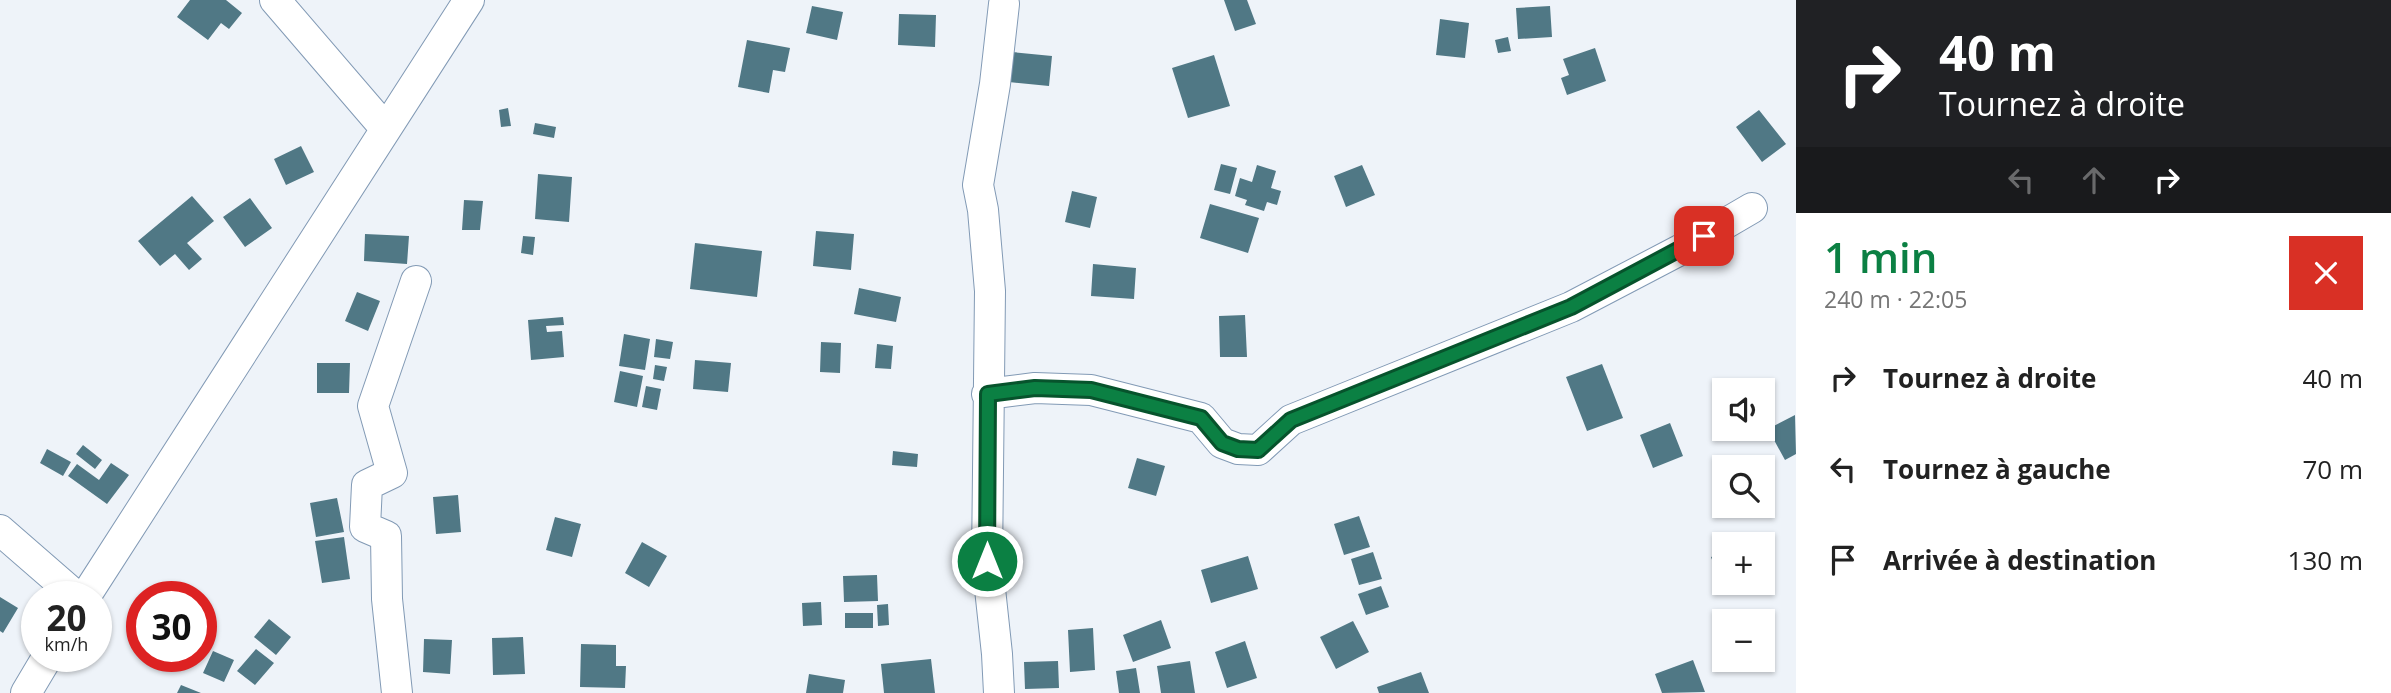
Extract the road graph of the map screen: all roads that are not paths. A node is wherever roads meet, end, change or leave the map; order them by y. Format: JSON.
{"nodes":[{"id":1,"x":275,"y":0,"type":"edge"},
{"id":2,"x":469,"y":0,"type":"edge"},
{"id":3,"x":1004,"y":4,"type":"dead end"},
{"id":4,"x":385,"y":128,"type":"junction"},
{"id":5,"x":1752,"y":208,"type":"dead end"},
{"id":6,"x":415,"y":281,"type":"dead end"},
{"id":7,"x":988,"y":394,"type":"junction"},
{"id":8,"x":0,"y":530,"type":"edge"},
{"id":9,"x":59,"y":581,"type":"edge"},
{"id":10,"x":95,"y":581,"type":"edge"},
{"id":11,"x":38,"y":672,"type":"edge"},
{"id":12,"x":26,"y":693,"type":"edge"},
{"id":13,"x":397,"y":693,"type":"edge"},
{"id":14,"x":999,"y":693,"type":"edge"}],
"edges":[{"from":1,"to":4,"type":"street"},
{"from":2,"to":4,"type":"street"},
{"from":3,"to":7,"type":"street"},
{"from":4,"to":10,"type":"street"},
{"from":5,"to":7,"type":"street"},
{"from":6,"to":13,"type":"street"},
{"from":7,"to":14,"type":"street"},
{"from":8,"to":9,"type":"street"},
{"from":11,"to":12,"type":"street"}]}
